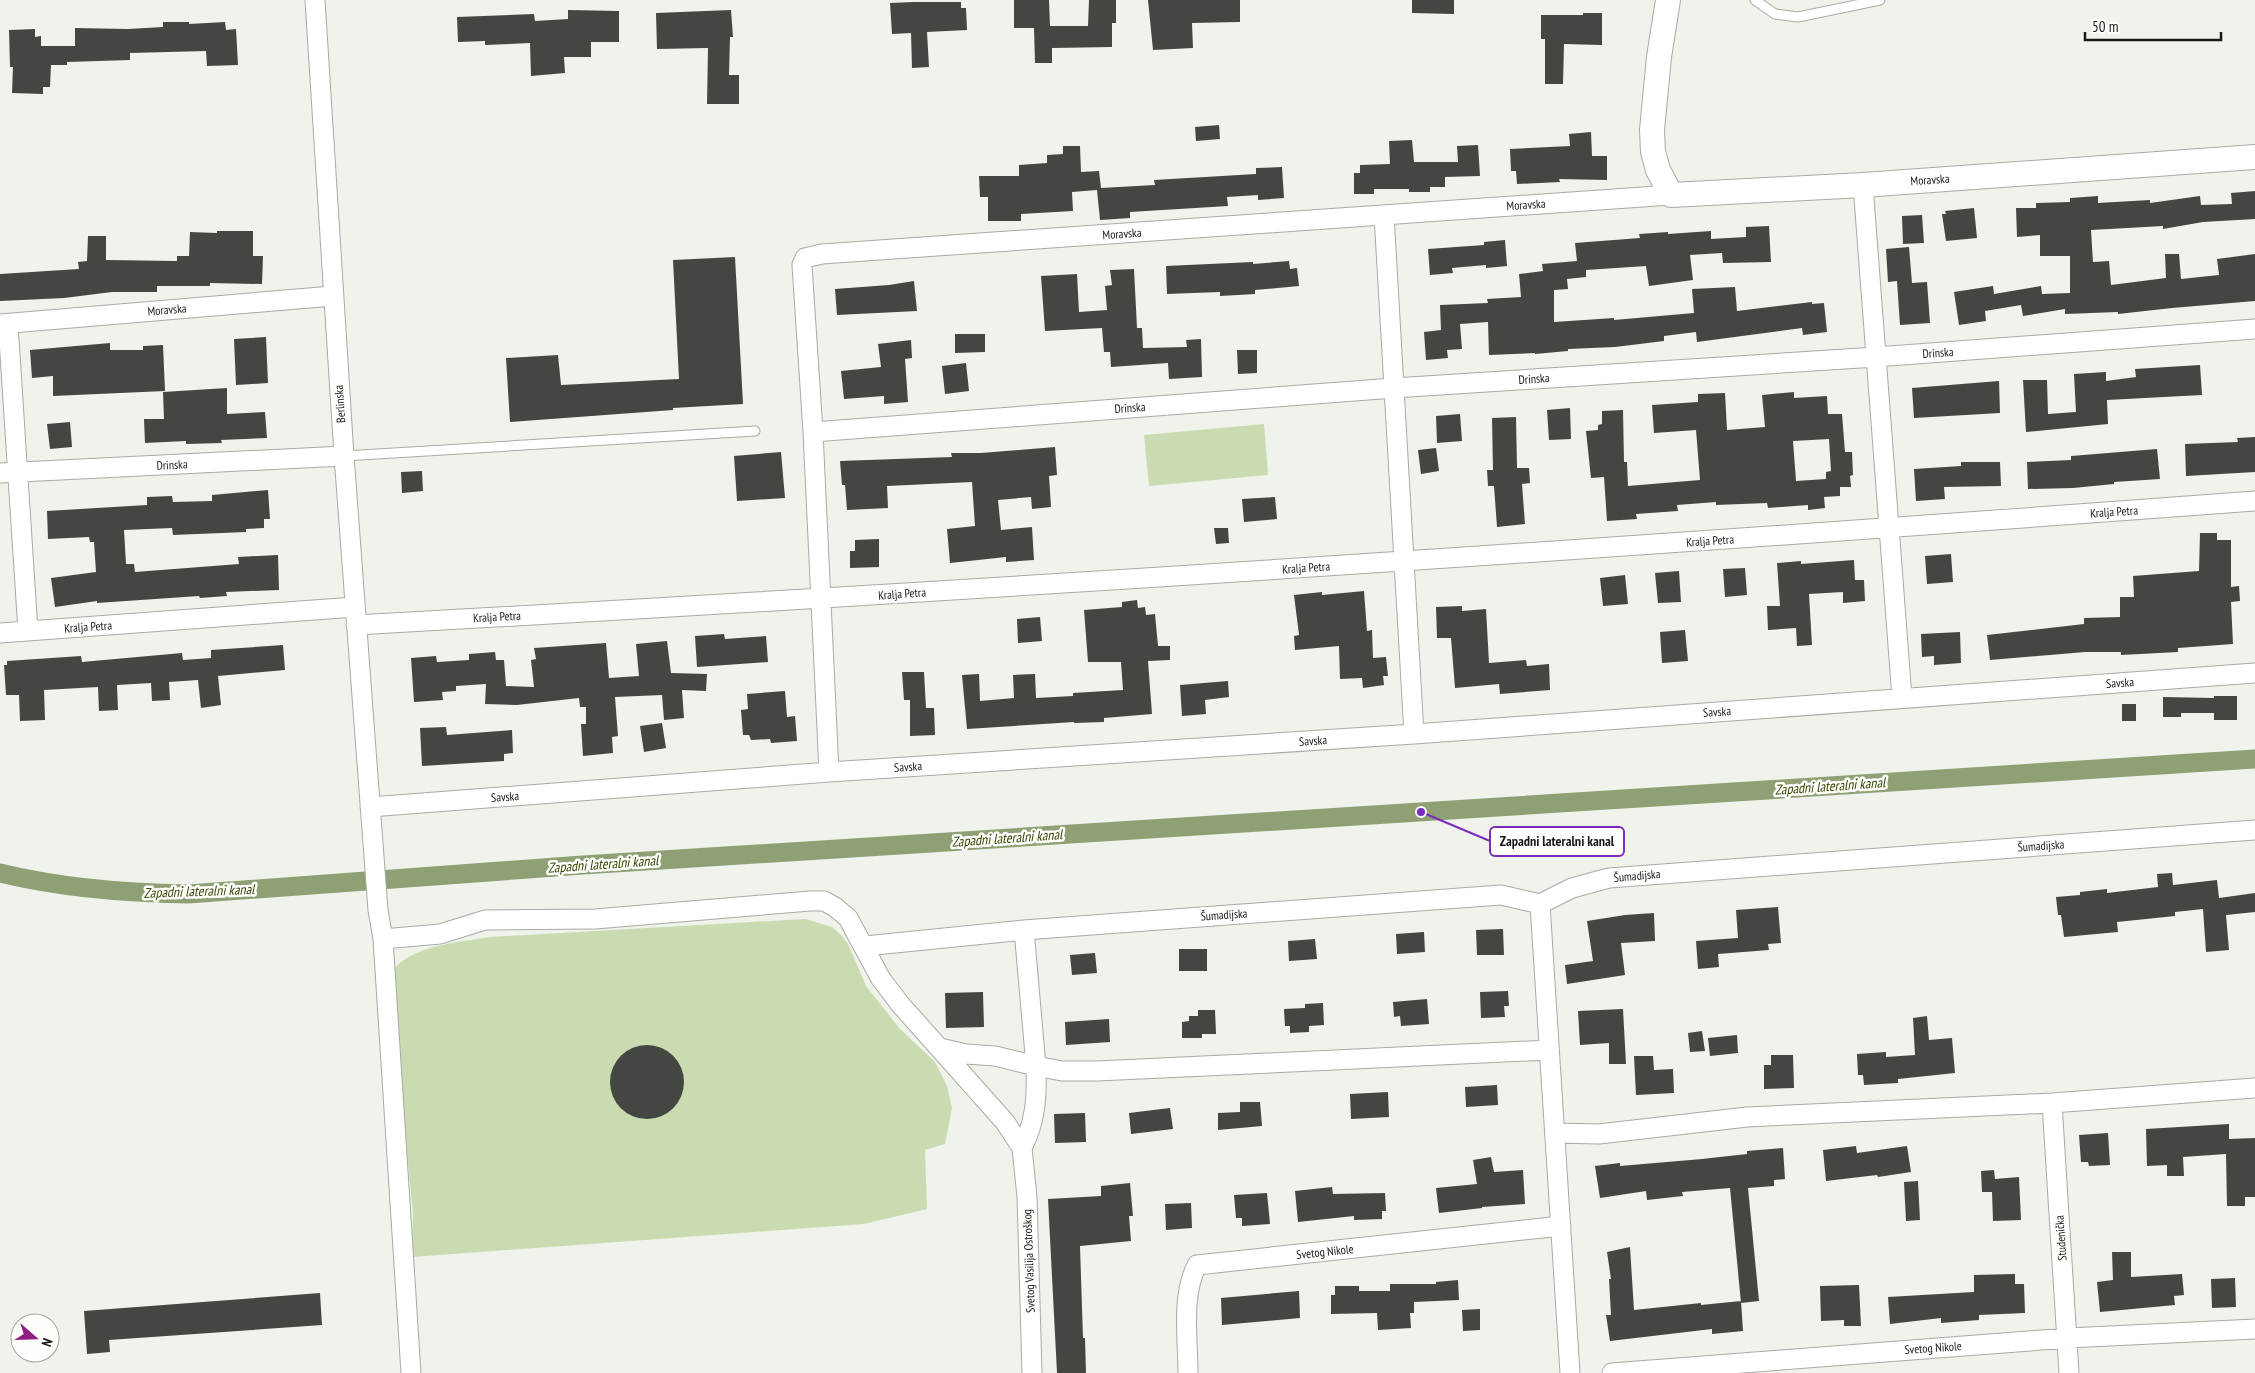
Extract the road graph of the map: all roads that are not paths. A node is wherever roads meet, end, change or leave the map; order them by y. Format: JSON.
{"nodes":[{"id":1,"x":314,"y":0,"type":"edge"},
{"id":2,"x":1668,"y":0,"type":"edge"},
{"id":3,"x":1755,"y":0,"type":"edge"},
{"id":4,"x":1880,"y":0,"type":"edge"},
{"id":5,"x":2255,"y":157,"type":"edge"},
{"id":6,"x":1863,"y":185,"type":"junction"},
{"id":7,"x":1671,"y":195,"type":"junction"},
{"id":8,"x":1384,"y":216,"type":"junction"},
{"id":9,"x":334,"y":296,"type":"junction"},
{"id":10,"x":4,"y":324,"type":"edge"},
{"id":11,"x":2255,"y":329,"type":"edge"},
{"id":12,"x":1876,"y":357,"type":"junction"},
{"id":13,"x":1394,"y":388,"type":"junction"},
{"id":14,"x":755,"y":431,"type":"dead end"},
{"id":15,"x":813,"y":432,"type":"junction"},
{"id":16,"x":344,"y":456,"type":"junction"},
{"id":17,"x":8,"y":473,"type":"edge"},
{"id":18,"x":2255,"y":501,"type":"edge"},
{"id":19,"x":1889,"y":528,"type":"junction"},
{"id":20,"x":1404,"y":562,"type":"junction"},
{"id":21,"x":820,"y":599,"type":"junction"},
{"id":22,"x":356,"y":616,"type":"junction"},
{"id":23,"x":28,"y":631,"type":"junction"},
{"id":24,"x":0,"y":633,"type":"edge"},
{"id":25,"x":2255,"y":673,"type":"edge"},
{"id":26,"x":1902,"y":698,"type":"junction"},
{"id":27,"x":1414,"y":734,"type":"junction"},
{"id":28,"x":829,"y":772,"type":"junction"},
{"id":29,"x":370,"y":807,"type":"junction"},
{"id":30,"x":2255,"y":830,"type":"edge"},
{"id":31,"x":1540,"y":904,"type":"junction"},
{"id":32,"x":1024,"y":930,"type":"junction"},
{"id":33,"x":383,"y":939,"type":"junction"},
{"id":34,"x":865,"y":946,"type":"junction"},
{"id":35,"x":940,"y":1048,"type":"junction"},
{"id":36,"x":1550,"y":1050,"type":"junction"},
{"id":37,"x":1036,"y":1066,"type":"junction"},
{"id":38,"x":2255,"y":1088,"type":"edge"},
{"id":39,"x":2052,"y":1102,"type":"junction"},
{"id":40,"x":1555,"y":1133,"type":"junction"},
{"id":41,"x":1022,"y":1148,"type":"junction"},
{"id":42,"x":1561,"y":1226,"type":"junction"},
{"id":43,"x":2255,"y":1328,"type":"edge"},
{"id":44,"x":2068,"y":1338,"type":"junction"},
{"id":45,"x":411,"y":1373,"type":"edge"},
{"id":46,"x":1032,"y":1373,"type":"edge"},
{"id":47,"x":1188,"y":1373,"type":"edge"},
{"id":48,"x":1570,"y":1373,"type":"edge"},
{"id":49,"x":1612,"y":1373,"type":"edge"},
{"id":50,"x":2069,"y":1373,"type":"edge"}],
"edges":[{"from":1,"to":9,"type":"street","name":"Berlinska"},
{"from":2,"to":7,"type":"street"},
{"from":3,"to":4,"type":"lane"},
{"from":5,"to":6,"type":"street","name":"Moravska"},
{"from":6,"to":7,"type":"street","name":"Moravska"},
{"from":6,"to":12,"type":"street"},
{"from":7,"to":8,"type":"street","name":"Moravska"},
{"from":8,"to":13,"type":"street"},
{"from":8,"to":15,"type":"street","name":"Moravska"},
{"from":9,"to":10,"type":"street","name":"Moravska"},
{"from":9,"to":16,"type":"street","name":"Berlinska"},
{"from":10,"to":17,"type":"street"},
{"from":11,"to":12,"type":"street","name":"Drinska"},
{"from":12,"to":13,"type":"street","name":"Drinska"},
{"from":12,"to":19,"type":"street"},
{"from":13,"to":15,"type":"street","name":"Drinska"},
{"from":13,"to":20,"type":"street"},
{"from":14,"to":16,"type":"lane"},
{"from":15,"to":21,"type":"street"},
{"from":16,"to":17,"type":"street","name":"Drinska"},
{"from":16,"to":22,"type":"street","name":"Berlinska"},
{"from":17,"to":23,"type":"street"},
{"from":18,"to":19,"type":"street","name":"Kralja Petra"},
{"from":19,"to":20,"type":"street","name":"Kralja Petra"},
{"from":19,"to":26,"type":"street"},
{"from":20,"to":21,"type":"street","name":"Kralja Petra"},
{"from":20,"to":27,"type":"street"},
{"from":21,"to":22,"type":"street","name":"Kralja Petra"},
{"from":21,"to":28,"type":"street"},
{"from":22,"to":23,"type":"street","name":"Kralja Petra"},
{"from":22,"to":29,"type":"street","name":"Berlinska"},
{"from":23,"to":24,"type":"street","name":"Kralja Petra"},
{"from":25,"to":26,"type":"street","name":"Savska"},
{"from":26,"to":27,"type":"street","name":"Savska"},
{"from":27,"to":28,"type":"street","name":"Savska"},
{"from":28,"to":29,"type":"street","name":"Savska"},
{"from":29,"to":33,"type":"street","name":"Berlinska"},
{"from":30,"to":31,"type":"street","name":"Šumadijska"},
{"from":31,"to":32,"type":"street","name":"Šumadijska"},
{"from":31,"to":36,"type":"street"},
{"from":32,"to":34,"type":"street","name":"Šumadijska"},
{"from":32,"to":37,"type":"street"},
{"from":33,"to":34,"type":"street"},
{"from":33,"to":45,"type":"street","name":"Berlinska"},
{"from":34,"to":35,"type":"street"},
{"from":35,"to":37,"type":"street"},
{"from":35,"to":41,"type":"street"},
{"from":36,"to":37,"type":"street"},
{"from":36,"to":40,"type":"street"},
{"from":37,"to":41,"type":"street"},
{"from":38,"to":39,"type":"street"},
{"from":39,"to":40,"type":"street"},
{"from":39,"to":44,"type":"street","name":"Studenička"},
{"from":40,"to":42,"type":"street"},
{"from":41,"to":46,"type":"street","name":"Svetog Vasilija Ostroškog"},
{"from":42,"to":47,"type":"street","name":"Svetog Nikole"},
{"from":42,"to":48,"type":"street"},
{"from":43,"to":44,"type":"street","name":"Svetog Nikole"},
{"from":44,"to":49,"type":"street","name":"Svetog Nikole"},
{"from":44,"to":50,"type":"street","name":"Studenička"}]}
